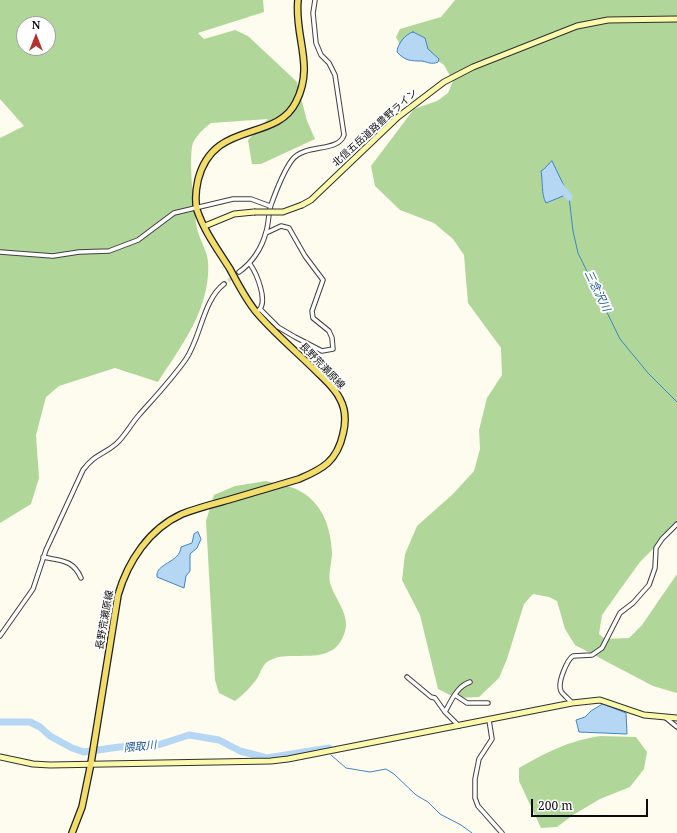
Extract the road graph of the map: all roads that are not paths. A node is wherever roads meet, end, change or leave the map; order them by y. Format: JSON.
{"nodes":[{"id":1,"x":298,"y":0,"type":"edge"},
{"id":2,"x":315,"y":0,"type":"edge"},
{"id":3,"x":677,"y":19,"type":"edge"},
{"id":4,"x":270,"y":206,"type":"junction"},
{"id":5,"x":197,"y":208,"type":"junction"},
{"id":6,"x":205,"y":226,"type":"junction"},
{"id":7,"x":266,"y":233,"type":"junction"},
{"id":8,"x":0,"y":252,"type":"edge"},
{"id":9,"x":250,"y":264,"type":"junction"},
{"id":10,"x":239,"y":272,"type":"tunnel mouth"},
{"id":11,"x":224,"y":284,"type":"tunnel mouth"},
{"id":12,"x":258,"y":311,"type":"junction"},
{"id":13,"x":677,"y":524,"type":"edge"},
{"id":14,"x":43,"y":557,"type":"junction"},
{"id":15,"x":81,"y":578,"type":"dead end"},
{"id":16,"x":0,"y":636,"type":"edge"},
{"id":17,"x":406,"y":677,"type":"dead end"},
{"id":18,"x":470,"y":682,"type":"dead end"},
{"id":19,"x":455,"y":695,"type":"junction"},
{"id":20,"x":488,"y":703,"type":"dead end"},
{"id":21,"x":572,"y":703,"type":"junction"},
{"id":22,"x":445,"y":712,"type":"junction"},
{"id":23,"x":665,"y":717,"type":"junction"},
{"id":24,"x":677,"y":718,"type":"edge"},
{"id":25,"x":489,"y":720,"type":"junction"},
{"id":26,"x":459,"y":726,"type":"junction"},
{"id":27,"x":677,"y":727,"type":"edge"},
{"id":28,"x":0,"y":757,"type":"edge"},
{"id":29,"x":92,"y":760,"type":"junction"},
{"id":30,"x":72,"y":833,"type":"edge"},
{"id":31,"x":502,"y":833,"type":"edge"}],
"edges":[{"from":1,"to":5,"type":"main road","name":"長野荒瀬原線"},
{"from":2,"to":4,"type":"street"},
{"from":3,"to":6,"type":"street","name":"北信五岳道路豊野ライン","bridge":true},
{"from":4,"to":5,"type":"street"},
{"from":4,"to":7,"type":"street"},
{"from":5,"to":6,"type":"main road","name":"長野荒瀬原線"},
{"from":5,"to":8,"type":"street"},
{"from":6,"to":12,"type":"main road","name":"長野荒瀬原線"},
{"from":7,"to":9,"type":"street"},
{"from":7,"to":12,"type":"street"},
{"from":9,"to":10,"type":"street"},
{"from":9,"to":12,"type":"street"},
{"from":11,"to":14,"type":"street"},
{"from":12,"to":29,"type":"main road","name":"長野荒瀬原線"},
{"from":13,"to":21,"type":"street"},
{"from":14,"to":15,"type":"street"},
{"from":14,"to":16,"type":"street"},
{"from":17,"to":22,"type":"street"},
{"from":18,"to":19,"type":"street"},
{"from":19,"to":20,"type":"street"},
{"from":19,"to":22,"type":"street"},
{"from":21,"to":23,"type":"street"},
{"from":21,"to":25,"type":"street"},
{"from":22,"to":26,"type":"street"},
{"from":23,"to":24,"type":"street"},
{"from":23,"to":27,"type":"street"},
{"from":25,"to":26,"type":"street"},
{"from":25,"to":31,"type":"street"},
{"from":26,"to":29,"type":"street"},
{"from":28,"to":29,"type":"street"},
{"from":29,"to":30,"type":"main road","name":"長野荒瀬原線"}]}
